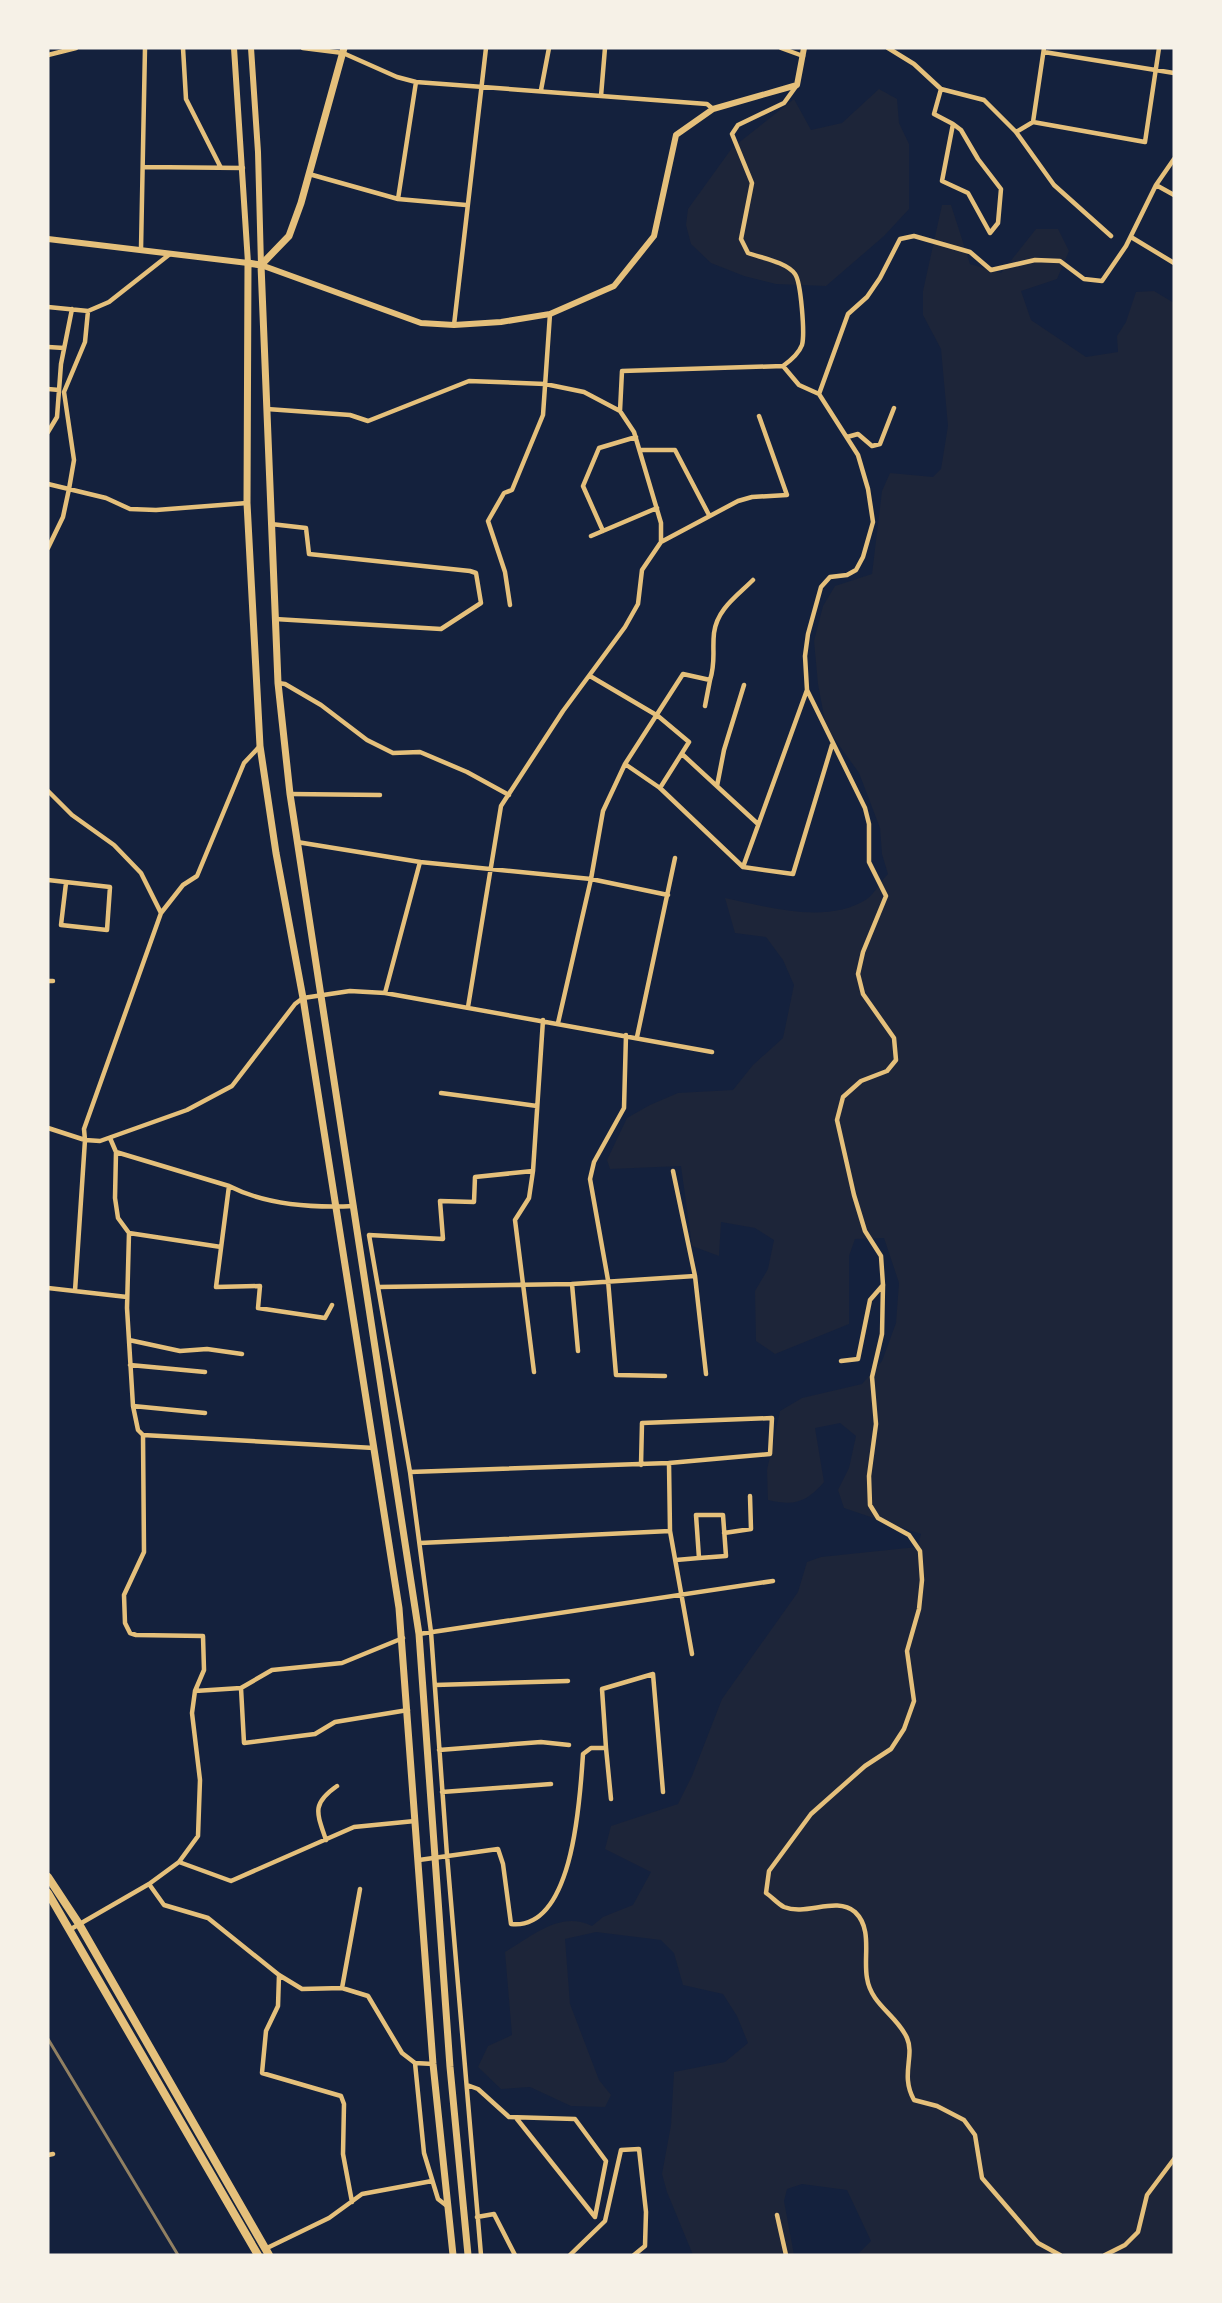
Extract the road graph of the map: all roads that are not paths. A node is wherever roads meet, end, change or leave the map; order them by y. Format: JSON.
{"nodes":[{"id":1,"x":76,"y":48,"type":"edge"},
{"id":2,"x":145,"y":48,"type":"edge"},
{"id":3,"x":183,"y":48,"type":"edge"},
{"id":4,"x":234,"y":48,"type":"edge"},
{"id":5,"x":250,"y":48,"type":"edge"},
{"id":6,"x":303,"y":48,"type":"edge"},
{"id":7,"x":486,"y":48,"type":"edge"},
{"id":8,"x":549,"y":48,"type":"edge"},
{"id":9,"x":605,"y":48,"type":"edge"},
{"id":10,"x":781,"y":48,"type":"edge"},
{"id":11,"x":804,"y":48,"type":"edge"},
{"id":12,"x":888,"y":48,"type":"edge"},
{"id":13,"x":1159,"y":48,"type":"edge"},
{"id":14,"x":1044,"y":50,"type":"edge"},
{"id":15,"x":343,"y":51,"type":"edge"},
{"id":16,"x":48,"y":55,"type":"edge"},
{"id":17,"x":803,"y":56,"type":"junction"},
{"id":18,"x":1156,"y":70,"type":"junction"},
{"id":19,"x":1174,"y":73,"type":"edge"},
{"id":20,"x":416,"y":82,"type":"junction"},
{"id":21,"x":797,"y":85,"type":"junction"},
{"id":22,"x":480,"y":87,"type":"junction"},
{"id":23,"x":941,"y":89,"type":"junction"},
{"id":24,"x":541,"y":90,"type":"junction"},
{"id":25,"x":601,"y":96,"type":"junction"},
{"id":26,"x":713,"y":109,"type":"junction"},
{"id":27,"x":1033,"y":122,"type":"junction"},
{"id":28,"x":953,"y":124,"type":"junction"},
{"id":29,"x":1016,"y":132,"type":"junction"},
{"id":30,"x":1174,"y":159,"type":"edge"},
{"id":31,"x":144,"y":167,"type":"junction"},
{"id":32,"x":221,"y":168,"type":"junction"},
{"id":33,"x":243,"y":168,"type":"junction"},
{"id":34,"x":309,"y":174,"type":"junction"},
{"id":35,"x":1156,"y":185,"type":"junction"},
{"id":36,"x":1174,"y":195,"type":"edge"},
{"id":37,"x":398,"y":199,"type":"junction"},
{"id":38,"x":466,"y":205,"type":"junction"},
{"id":39,"x":1110,"y":236,"type":"dead end"},
{"id":40,"x":1131,"y":237,"type":"junction"},
{"id":41,"x":48,"y":239,"type":"edge"},
{"id":42,"x":141,"y":249,"type":"junction"},
{"id":43,"x":171,"y":253,"type":"junction"},
{"id":44,"x":248,"y":263,"type":"junction"},
{"id":45,"x":1174,"y":263,"type":"edge"},
{"id":46,"x":261,"y":266,"type":"junction"},
{"id":47,"x":48,"y":307,"type":"edge"},
{"id":48,"x":72,"y":309,"type":"junction"},
{"id":49,"x":88,"y":311,"type":"junction"},
{"id":50,"x":550,"y":314,"type":"junction"},
{"id":51,"x":454,"y":325,"type":"junction"},
{"id":52,"x":48,"y":346,"type":"edge"},
{"id":53,"x":64,"y":348,"type":"junction"},
{"id":54,"x":783,"y":366,"type":"junction"},
{"id":55,"x":545,"y":384,"type":"junction"},
{"id":56,"x":48,"y":389,"type":"edge"},
{"id":57,"x":59,"y":390,"type":"junction"},
{"id":58,"x":819,"y":394,"type":"junction"},
{"id":59,"x":894,"y":408,"type":"dead end"},
{"id":60,"x":267,"y":409,"type":"junction"},
{"id":61,"x":620,"y":411,"type":"junction"},
{"id":62,"x":759,"y":416,"type":"dead end"},
{"id":63,"x":48,"y":432,"type":"edge"},
{"id":64,"x":636,"y":437,"type":"junction"},
{"id":65,"x":847,"y":437,"type":"junction"},
{"id":66,"x":640,"y":450,"type":"junction"},
{"id":67,"x":48,"y":484,"type":"edge"},
{"id":68,"x":69,"y":489,"type":"junction"},
{"id":69,"x":247,"y":503,"type":"junction"},
{"id":70,"x":657,"y":508,"type":"junction"},
{"id":71,"x":709,"y":515,"type":"junction"},
{"id":72,"x":271,"y":524,"type":"junction"},
{"id":73,"x":603,"y":531,"type":"junction"},
{"id":74,"x":591,"y":536,"type":"dead end"},
{"id":75,"x":661,"y":542,"type":"junction"},
{"id":76,"x":48,"y":548,"type":"edge"},
{"id":77,"x":753,"y":580,"type":"dead end"},
{"id":78,"x":510,"y":605,"type":"dead end"},
{"id":79,"x":275,"y":619,"type":"junction"},
{"id":80,"x":590,"y":676,"type":"junction"},
{"id":81,"x":710,"y":680,"type":"junction"},
{"id":82,"x":278,"y":683,"type":"junction"},
{"id":83,"x":744,"y":685,"type":"dead end"},
{"id":84,"x":807,"y":690,"type":"junction"},
{"id":85,"x":705,"y":706,"type":"dead end"},
{"id":86,"x":658,"y":716,"type":"junction"},
{"id":87,"x":832,"y":745,"type":"junction"},
{"id":88,"x":260,"y":746,"type":"junction"},
{"id":89,"x":682,"y":754,"type":"junction"},
{"id":90,"x":625,"y":764,"type":"junction"},
{"id":91,"x":717,"y":786,"type":"junction"},
{"id":92,"x":660,"y":788,"type":"junction"},
{"id":93,"x":48,"y":790,"type":"edge"},
{"id":94,"x":290,"y":794,"type":"junction"},
{"id":95,"x":380,"y":795,"type":"dead end"},
{"id":96,"x":509,"y":795,"type":"junction"},
{"id":97,"x":758,"y":825,"type":"junction"},
{"id":98,"x":297,"y":842,"type":"junction"},
{"id":99,"x":675,"y":858,"type":"dead end"},
{"id":100,"x":420,"y":862,"type":"junction"},
{"id":101,"x":743,"y":867,"type":"junction"},
{"id":102,"x":492,"y":868,"type":"junction"},
{"id":103,"x":591,"y":879,"type":"junction"},
{"id":104,"x":48,"y":880,"type":"edge"},
{"id":105,"x":66,"y":883,"type":"junction"},
{"id":106,"x":668,"y":895,"type":"junction"},
{"id":107,"x":161,"y":912,"type":"junction"},
{"id":108,"x":385,"y":993,"type":"junction"},
{"id":109,"x":320,"y":996,"type":"junction"},
{"id":110,"x":303,"y":998,"type":"junction"},
{"id":111,"x":468,"y":1007,"type":"junction"},
{"id":112,"x":543,"y":1020,"type":"junction"},
{"id":113,"x":558,"y":1023,"type":"junction"},
{"id":114,"x":626,"y":1035,"type":"junction"},
{"id":115,"x":637,"y":1036,"type":"junction"},
{"id":116,"x":712,"y":1052,"type":"dead end"},
{"id":117,"x":441,"y":1093,"type":"dead end"},
{"id":118,"x":537,"y":1106,"type":"junction"},
{"id":119,"x":48,"y":1128,"type":"edge"},
{"id":120,"x":110,"y":1138,"type":"junction"},
{"id":121,"x":85,"y":1140,"type":"junction"},
{"id":122,"x":117,"y":1152,"type":"junction"},
{"id":123,"x":533,"y":1171,"type":"junction"},
{"id":124,"x":673,"y":1171,"type":"dead end"},
{"id":125,"x":229,"y":1186,"type":"junction"},
{"id":126,"x":354,"y":1206,"type":"junction"},
{"id":127,"x":335,"y":1207,"type":"junction"},
{"id":128,"x":129,"y":1233,"type":"junction"},
{"id":129,"x":221,"y":1247,"type":"junction"},
{"id":130,"x":695,"y":1276,"type":"junction"},
{"id":131,"x":608,"y":1280,"type":"junction"},
{"id":132,"x":524,"y":1284,"type":"junction"},
{"id":133,"x":572,"y":1284,"type":"junction"},
{"id":134,"x":883,"y":1285,"type":"junction"},
{"id":135,"x":378,"y":1287,"type":"junction"},
{"id":136,"x":48,"y":1288,"type":"edge"},
{"id":137,"x":75,"y":1291,"type":"junction"},
{"id":138,"x":127,"y":1297,"type":"junction"},
{"id":139,"x":332,"y":1305,"type":"dead end"},
{"id":140,"x":129,"y":1340,"type":"junction"},
{"id":141,"x":578,"y":1351,"type":"dead end"},
{"id":142,"x":242,"y":1354,"type":"dead end"},
{"id":143,"x":841,"y":1361,"type":"dead end"},
{"id":144,"x":130,"y":1365,"type":"junction"},
{"id":145,"x":205,"y":1372,"type":"dead end"},
{"id":146,"x":534,"y":1372,"type":"dead end"},
{"id":147,"x":706,"y":1374,"type":"dead end"},
{"id":148,"x":665,"y":1376,"type":"dead end"},
{"id":149,"x":133,"y":1406,"type":"junction"},
{"id":150,"x":205,"y":1413,"type":"dead end"},
{"id":151,"x":143,"y":1436,"type":"junction"},
{"id":152,"x":374,"y":1448,"type":"junction"},
{"id":153,"x":669,"y":1463,"type":"junction"},
{"id":154,"x":641,"y":1465,"type":"junction"},
{"id":155,"x":410,"y":1472,"type":"junction"},
{"id":156,"x":750,"y":1496,"type":"dead end"},
{"id":157,"x":670,"y":1531,"type":"junction"},
{"id":158,"x":724,"y":1533,"type":"junction"},
{"id":159,"x":420,"y":1543,"type":"junction"},
{"id":160,"x":699,"y":1558,"type":"junction"},
{"id":161,"x":676,"y":1560,"type":"junction"},
{"id":162,"x":773,"y":1581,"type":"dead end"},
{"id":163,"x":682,"y":1596,"type":"junction"},
{"id":164,"x":431,"y":1632,"type":"junction"},
{"id":165,"x":419,"y":1634,"type":"junction"},
{"id":166,"x":403,"y":1638,"type":"junction"},
{"id":167,"x":692,"y":1654,"type":"dead end"},
{"id":168,"x":568,"y":1681,"type":"dead end"},
{"id":169,"x":435,"y":1685,"type":"junction"},
{"id":170,"x":241,"y":1688,"type":"junction"},
{"id":171,"x":195,"y":1691,"type":"junction"},
{"id":172,"x":408,"y":1710,"type":"junction"},
{"id":173,"x":569,"y":1745,"type":"dead end"},
{"id":174,"x":606,"y":1748,"type":"junction"},
{"id":175,"x":439,"y":1750,"type":"junction"},
{"id":176,"x":551,"y":1784,"type":"dead end"},
{"id":177,"x":337,"y":1786,"type":"dead end"},
{"id":178,"x":442,"y":1792,"type":"junction"},
{"id":179,"x":663,"y":1792,"type":"dead end"},
{"id":180,"x":611,"y":1799,"type":"dead end"},
{"id":181,"x":415,"y":1821,"type":"junction"},
{"id":182,"x":326,"y":1840,"type":"junction"},
{"id":183,"x":436,"y":1856,"type":"junction"},
{"id":184,"x":447,"y":1856,"type":"junction"},
{"id":185,"x":419,"y":1860,"type":"junction"},
{"id":186,"x":179,"y":1862,"type":"junction"},
{"id":187,"x":48,"y":1877,"type":"edge"},
{"id":188,"x":149,"y":1884,"type":"junction"},
{"id":189,"x":360,"y":1889,"type":"dead end"},
{"id":190,"x":48,"y":1893,"type":"edge"},
{"id":191,"x":79,"y":1924,"type":"junction"},
{"id":192,"x":71,"y":1929,"type":"junction"},
{"id":193,"x":279,"y":1975,"type":"junction"},
{"id":194,"x":342,"y":1988,"type":"junction"},
{"id":195,"x":415,"y":2063,"type":"junction"},
{"id":196,"x":433,"y":2064,"type":"junction"},
{"id":197,"x":467,"y":2085,"type":"junction"},
{"id":198,"x":517,"y":2119,"type":"junction"},
{"id":199,"x":1174,"y":2159,"type":"edge"},
{"id":200,"x":432,"y":2181,"type":"junction"},
{"id":201,"x":352,"y":2202,"type":"junction"},
{"id":202,"x":448,"y":2206,"type":"junction"},
{"id":203,"x":777,"y":2215,"type":"dead end"},
{"id":204,"x":477,"y":2217,"type":"junction"},
{"id":205,"x":267,"y":2252,"type":"edge"},
{"id":206,"x":258,"y":2255,"type":"edge"},
{"id":207,"x":453,"y":2255,"type":"edge"},
{"id":208,"x":468,"y":2255,"type":"edge"},
{"id":209,"x":481,"y":2255,"type":"edge"},
{"id":210,"x":515,"y":2255,"type":"edge"},
{"id":211,"x":570,"y":2255,"type":"edge"},
{"id":212,"x":634,"y":2255,"type":"edge"},
{"id":213,"x":786,"y":2255,"type":"edge"},
{"id":214,"x":1060,"y":2255,"type":"edge"},
{"id":215,"x":1105,"y":2255,"type":"edge"}],
"edges":[{"from":1,"to":16,"type":"street"},
{"from":2,"to":31,"type":"street"},
{"from":3,"to":32,"type":"street"},
{"from":4,"to":33,"type":"street"},
{"from":5,"to":46,"type":"street"},
{"from":6,"to":15,"type":"street"},
{"from":7,"to":22,"type":"street"},
{"from":8,"to":24,"type":"street"},
{"from":9,"to":25,"type":"street"},
{"from":10,"to":17,"type":"street"},
{"from":11,"to":17,"type":"street"},
{"from":12,"to":23,"type":"street"},
{"from":13,"to":18,"type":"street"},
{"from":14,"to":18,"type":"street"},
{"from":14,"to":27,"type":"street"},
{"from":15,"to":20,"type":"street"},
{"from":15,"to":34,"type":"main road"},
{"from":17,"to":21,"type":"street"},
{"from":18,"to":19,"type":"street"},
{"from":18,"to":27,"type":"street"},
{"from":20,"to":22,"type":"street"},
{"from":20,"to":37,"type":"street"},
{"from":21,"to":26,"type":"street"},
{"from":21,"to":54,"type":"street"},
{"from":22,"to":24,"type":"street"},
{"from":22,"to":38,"type":"street"},
{"from":23,"to":28,"type":"street"},
{"from":23,"to":29,"type":"street"},
{"from":24,"to":25,"type":"street"},
{"from":25,"to":26,"type":"street"},
{"from":26,"to":50,"type":"street"},
{"from":27,"to":29,"type":"street"},
{"from":28,"to":28,"type":"street"},
{"from":29,"to":39,"type":"street"},
{"from":30,"to":35,"type":"street"},
{"from":31,"to":32,"type":"street"},
{"from":31,"to":42,"type":"street"},
{"from":32,"to":33,"type":"street"},
{"from":33,"to":44,"type":"street"},
{"from":34,"to":37,"type":"street"},
{"from":34,"to":46,"type":"main road"},
{"from":35,"to":36,"type":"street"},
{"from":35,"to":40,"type":"street"},
{"from":37,"to":38,"type":"street"},
{"from":38,"to":51,"type":"street"},
{"from":40,"to":45,"type":"street"},
{"from":40,"to":58,"type":"street"},
{"from":41,"to":42,"type":"street"},
{"from":42,"to":43,"type":"street"},
{"from":43,"to":44,"type":"street"},
{"from":43,"to":49,"type":"street"},
{"from":44,"to":46,"type":"main road"},
{"from":44,"to":69,"type":"main road"},
{"from":46,"to":51,"type":"street"},
{"from":46,"to":60,"type":"main road"},
{"from":47,"to":48,"type":"street"},
{"from":48,"to":49,"type":"street"},
{"from":48,"to":53,"type":"street"},
{"from":49,"to":68,"type":"street"},
{"from":50,"to":51,"type":"street"},
{"from":50,"to":55,"type":"street"},
{"from":52,"to":53,"type":"street"},
{"from":53,"to":57,"type":"street"},
{"from":54,"to":58,"type":"street"},
{"from":54,"to":61,"type":"street"},
{"from":55,"to":60,"type":"street"},
{"from":55,"to":61,"type":"street"},
{"from":55,"to":78,"type":"street"},
{"from":56,"to":57,"type":"street"},
{"from":57,"to":63,"type":"street"},
{"from":58,"to":65,"type":"street"},
{"from":59,"to":65,"type":"street"},
{"from":60,"to":72,"type":"main road"},
{"from":61,"to":64,"type":"street"},
{"from":62,"to":71,"type":"street"},
{"from":64,"to":66,"type":"street"},
{"from":64,"to":73,"type":"street"},
{"from":65,"to":84,"type":"street"},
{"from":66,"to":70,"type":"street"},
{"from":66,"to":71,"type":"street"},
{"from":67,"to":68,"type":"street"},
{"from":68,"to":69,"type":"street"},
{"from":68,"to":76,"type":"street"},
{"from":69,"to":88,"type":"main road"},
{"from":70,"to":73,"type":"street"},
{"from":70,"to":75,"type":"street"},
{"from":71,"to":75,"type":"street"},
{"from":72,"to":79,"type":"main road"},
{"from":72,"to":79,"type":"street"},
{"from":73,"to":74,"type":"street"},
{"from":75,"to":80,"type":"street"},
{"from":77,"to":81,"type":"street"},
{"from":79,"to":82,"type":"main road"},
{"from":80,"to":86,"type":"street"},
{"from":80,"to":96,"type":"street"},
{"from":81,"to":85,"type":"street"},
{"from":81,"to":86,"type":"street"},
{"from":82,"to":94,"type":"main road"},
{"from":82,"to":96,"type":"street"},
{"from":83,"to":91,"type":"street"},
{"from":84,"to":87,"type":"street"},
{"from":84,"to":97,"type":"street"},
{"from":86,"to":89,"type":"street"},
{"from":86,"to":90,"type":"street"},
{"from":87,"to":101,"type":"street"},
{"from":87,"to":134,"type":"street"},
{"from":88,"to":107,"type":"street"},
{"from":88,"to":110,"type":"main road"},
{"from":89,"to":91,"type":"street"},
{"from":89,"to":92,"type":"street"},
{"from":90,"to":92,"type":"street"},
{"from":90,"to":103,"type":"street"},
{"from":91,"to":97,"type":"street"},
{"from":92,"to":101,"type":"street"},
{"from":93,"to":107,"type":"street"},
{"from":94,"to":95,"type":"street"},
{"from":94,"to":98,"type":"main road"},
{"from":96,"to":102,"type":"street"},
{"from":97,"to":101,"type":"street"},
{"from":98,"to":100,"type":"street"},
{"from":98,"to":109,"type":"main road"},
{"from":99,"to":106,"type":"street"},
{"from":100,"to":102,"type":"street"},
{"from":100,"to":108,"type":"street"},
{"from":102,"to":103,"type":"street"},
{"from":102,"to":111,"type":"street"},
{"from":103,"to":106,"type":"street"},
{"from":103,"to":113,"type":"street"},
{"from":104,"to":105,"type":"street"},
{"from":105,"to":105,"type":"street"},
{"from":106,"to":115,"type":"street"},
{"from":107,"to":121,"type":"street"},
{"from":108,"to":109,"type":"street"},
{"from":108,"to":111,"type":"street"},
{"from":109,"to":110,"type":"street"},
{"from":109,"to":126,"type":"main road"},
{"from":110,"to":120,"type":"street"},
{"from":110,"to":127,"type":"main road"},
{"from":111,"to":112,"type":"street"},
{"from":112,"to":113,"type":"street"},
{"from":112,"to":118,"type":"street"},
{"from":113,"to":114,"type":"street"},
{"from":114,"to":115,"type":"street"},
{"from":114,"to":131,"type":"street"},
{"from":115,"to":116,"type":"street"},
{"from":117,"to":118,"type":"street"},
{"from":118,"to":123,"type":"street"},
{"from":119,"to":121,"type":"street"},
{"from":120,"to":121,"type":"street"},
{"from":120,"to":122,"type":"street"},
{"from":121,"to":137,"type":"street"},
{"from":122,"to":125,"type":"street"},
{"from":122,"to":128,"type":"street"},
{"from":123,"to":132,"type":"street"},
{"from":123,"to":135,"type":"street"},
{"from":124,"to":130,"type":"street"},
{"from":125,"to":127,"type":"street"},
{"from":125,"to":129,"type":"street"},
{"from":126,"to":127,"type":"street"},
{"from":126,"to":165,"type":"main road"},
{"from":127,"to":152,"type":"main road"},
{"from":128,"to":129,"type":"street"},
{"from":128,"to":138,"type":"street"},
{"from":129,"to":139,"type":"street"},
{"from":130,"to":131,"type":"street"},
{"from":130,"to":147,"type":"street"},
{"from":131,"to":133,"type":"street"},
{"from":131,"to":148,"type":"street"},
{"from":132,"to":133,"type":"street"},
{"from":132,"to":135,"type":"street"},
{"from":132,"to":146,"type":"street"},
{"from":133,"to":141,"type":"street"},
{"from":134,"to":143,"type":"street"},
{"from":134,"to":214,"type":"street"},
{"from":135,"to":155,"type":"street"},
{"from":136,"to":137,"type":"street"},
{"from":137,"to":138,"type":"street"},
{"from":138,"to":140,"type":"street"},
{"from":140,"to":142,"type":"street"},
{"from":140,"to":144,"type":"street"},
{"from":144,"to":145,"type":"street"},
{"from":144,"to":149,"type":"street"},
{"from":149,"to":150,"type":"street"},
{"from":149,"to":151,"type":"street"},
{"from":151,"to":152,"type":"street"},
{"from":151,"to":171,"type":"street"},
{"from":152,"to":166,"type":"main road"},
{"from":153,"to":154,"type":"street"},
{"from":153,"to":154,"type":"street"},
{"from":153,"to":157,"type":"street"},
{"from":154,"to":155,"type":"street"},
{"from":155,"to":159,"type":"street"},
{"from":156,"to":158,"type":"street"},
{"from":157,"to":159,"type":"street"},
{"from":157,"to":161,"type":"street"},
{"from":158,"to":160,"type":"street"},
{"from":158,"to":160,"type":"street"},
{"from":159,"to":164,"type":"street"},
{"from":160,"to":161,"type":"street"},
{"from":161,"to":163,"type":"street"},
{"from":162,"to":163,"type":"street"},
{"from":163,"to":164,"type":"street"},
{"from":163,"to":167,"type":"street"},
{"from":164,"to":165,"type":"street"},
{"from":164,"to":169,"type":"street"},
{"from":165,"to":183,"type":"main road"},
{"from":166,"to":170,"type":"street"},
{"from":166,"to":172,"type":"main road"},
{"from":168,"to":169,"type":"street"},
{"from":169,"to":175,"type":"street"},
{"from":170,"to":171,"type":"street"},
{"from":170,"to":172,"type":"street"},
{"from":171,"to":186,"type":"street"},
{"from":172,"to":181,"type":"main road"},
{"from":173,"to":175,"type":"street"},
{"from":174,"to":179,"type":"street"},
{"from":174,"to":180,"type":"street"},
{"from":174,"to":184,"type":"street"},
{"from":175,"to":178,"type":"street"},
{"from":176,"to":178,"type":"street"},
{"from":177,"to":182,"type":"street"},
{"from":178,"to":184,"type":"street"},
{"from":181,"to":182,"type":"street"},
{"from":181,"to":185,"type":"main road"},
{"from":182,"to":186,"type":"street"},
{"from":183,"to":184,"type":"street"},
{"from":183,"to":185,"type":"street"},
{"from":183,"to":208,"type":"main road"},
{"from":184,"to":197,"type":"street"},
{"from":185,"to":196,"type":"main road"},
{"from":186,"to":188,"type":"street"},
{"from":187,"to":191,"type":"highway"},
{"from":188,"to":191,"type":"street"},
{"from":188,"to":193,"type":"street"},
{"from":189,"to":194,"type":"street"},
{"from":190,"to":192,"type":"highway"},
{"from":191,"to":192,"type":"street"},
{"from":191,"to":205,"type":"highway"},
{"from":192,"to":206,"type":"highway"},
{"from":193,"to":194,"type":"street"},
{"from":193,"to":201,"type":"street"},
{"from":194,"to":195,"type":"street"},
{"from":195,"to":196,"type":"street"},
{"from":195,"to":200,"type":"street"},
{"from":196,"to":202,"type":"main road"},
{"from":197,"to":198,"type":"street"},
{"from":197,"to":204,"type":"street"},
{"from":198,"to":198,"type":"street"},
{"from":199,"to":215,"type":"street"},
{"from":200,"to":201,"type":"street"},
{"from":200,"to":202,"type":"street"},
{"from":201,"to":205,"type":"street"},
{"from":202,"to":207,"type":"main road"},
{"from":203,"to":213,"type":"street"},
{"from":204,"to":209,"type":"street"},
{"from":204,"to":210,"type":"street"},
{"from":211,"to":212,"type":"street"}]}
